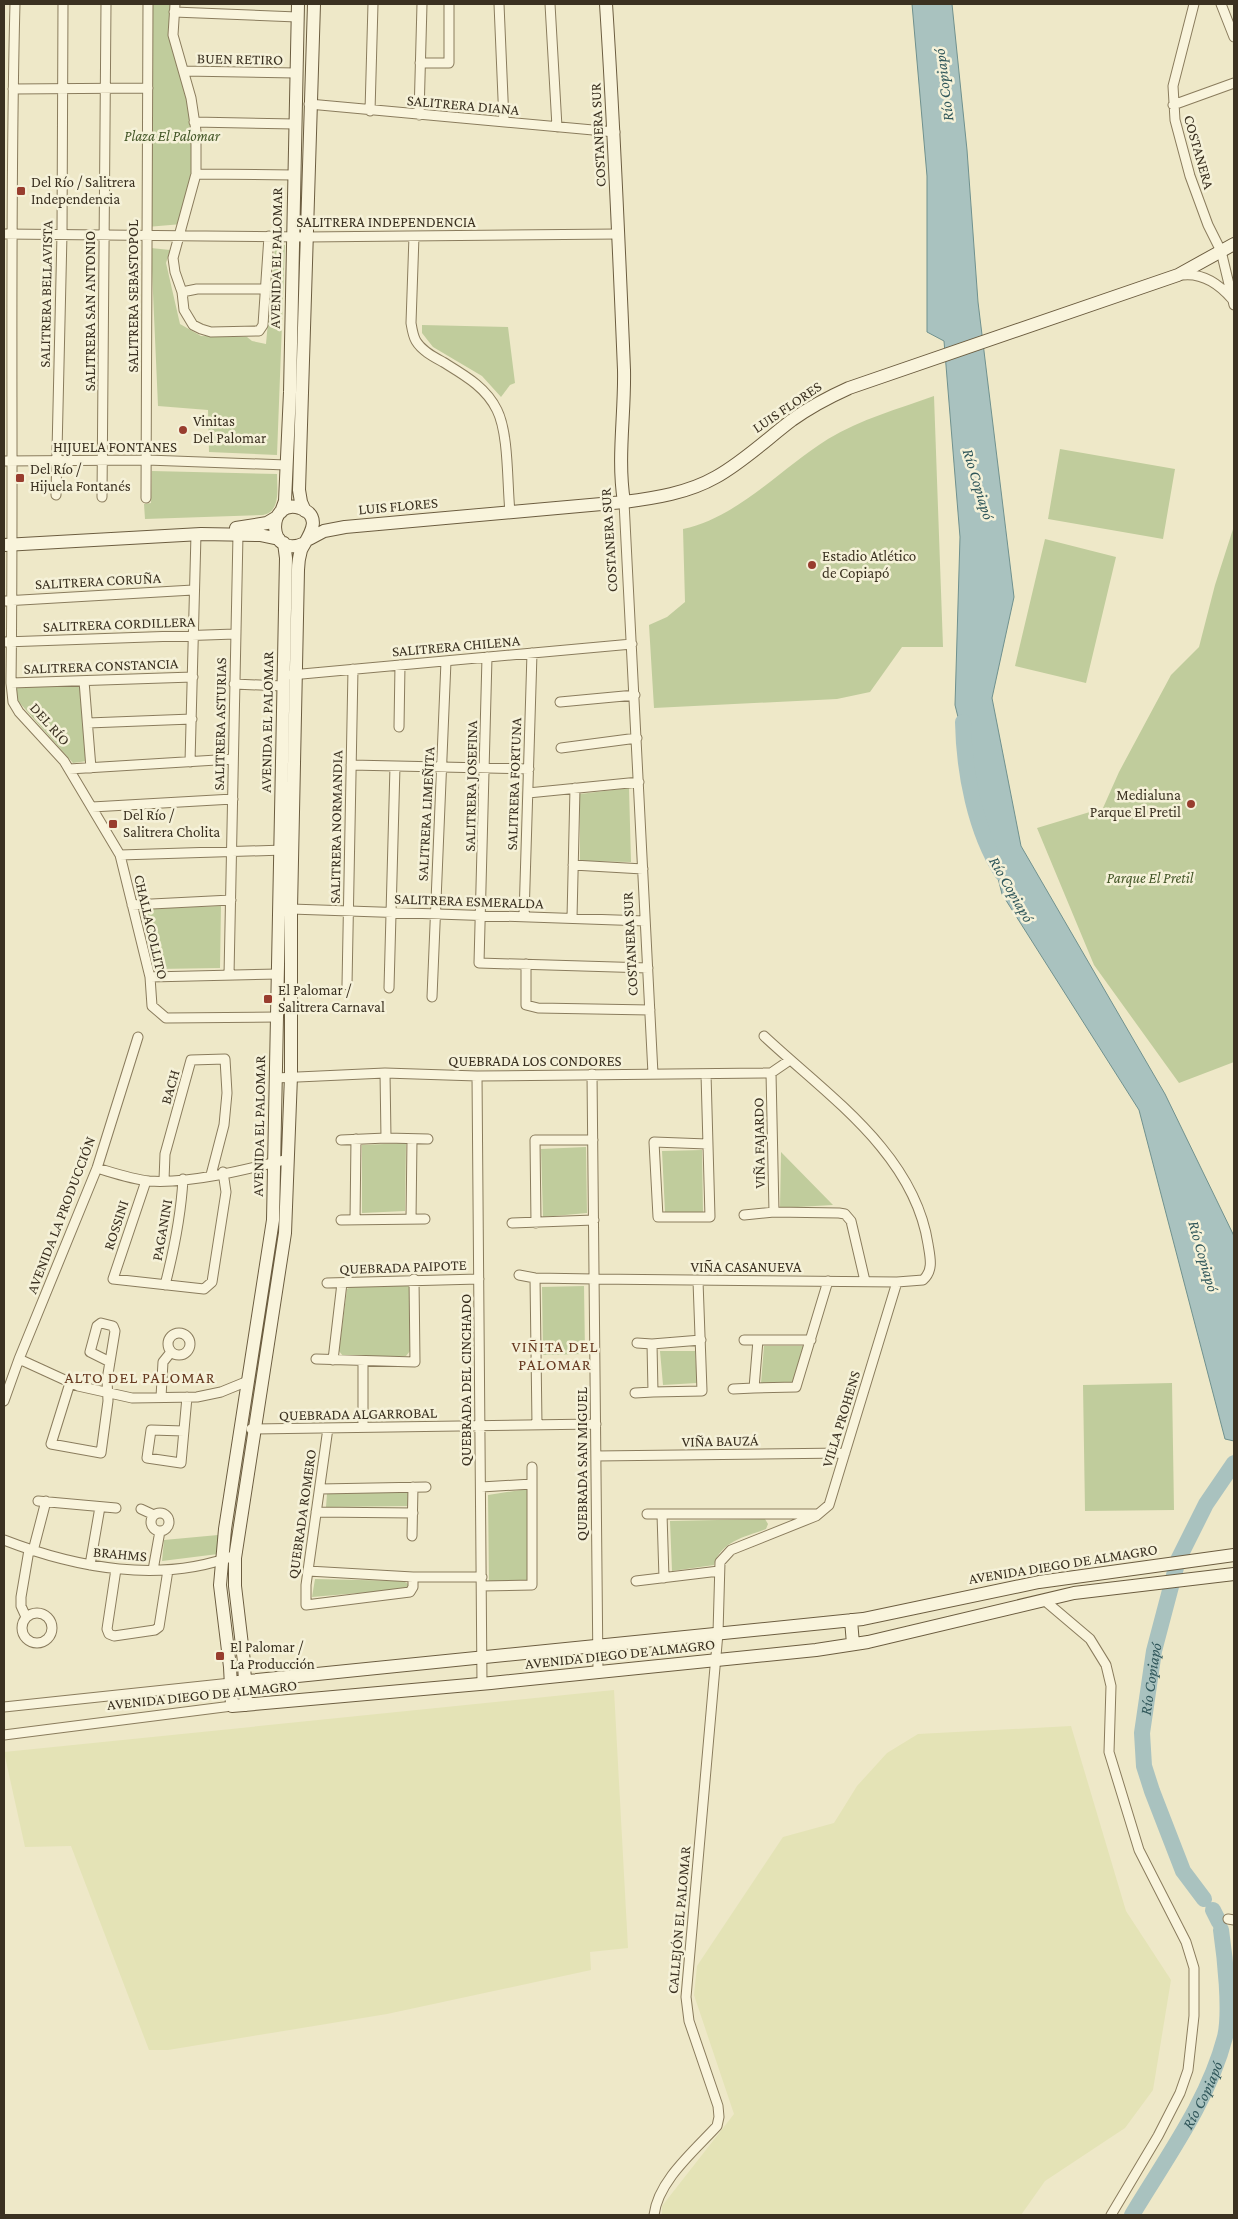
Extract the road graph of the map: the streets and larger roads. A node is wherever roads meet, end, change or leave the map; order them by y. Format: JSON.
{"nodes":[{"id":1,"x":15,"y":4,"type":"edge"},
{"id":2,"x":62,"y":4,"type":"edge"},
{"id":3,"x":106,"y":4,"type":"edge"},
{"id":4,"x":148,"y":4,"type":"edge"},
{"id":5,"x":314,"y":4,"type":"edge"},
{"id":6,"x":373,"y":4,"type":"edge"},
{"id":7,"x":422,"y":4,"type":"edge"},
{"id":8,"x":449,"y":4,"type":"edge"},
{"id":9,"x":499,"y":4,"type":"edge"},
{"id":10,"x":550,"y":4,"type":"edge"},
{"id":11,"x":606,"y":4,"type":"edge"},
{"id":12,"x":1194,"y":4,"type":"edge"},
{"id":13,"x":1221,"y":4,"type":"edge"},
{"id":14,"x":174,"y":8,"type":"edge"},
{"id":15,"x":298,"y":10,"type":"edge"},
{"id":16,"x":1234,"y":37,"type":"edge"},
{"id":17,"x":420,"y":63,"type":"junction"},
{"id":18,"x":184,"y":72,"type":"junction"},
{"id":19,"x":295,"y":73,"type":"junction"},
{"id":20,"x":1234,"y":82,"type":"edge"},
{"id":21,"x":63,"y":88,"type":"junction"},
{"id":22,"x":106,"y":88,"type":"junction"},
{"id":23,"x":148,"y":88,"type":"junction"},
{"id":24,"x":13,"y":89,"type":"junction"},
{"id":25,"x":309,"y":104,"type":"junction"},
{"id":26,"x":1173,"y":105,"type":"junction"},
{"id":27,"x":370,"y":111,"type":"junction"},
{"id":28,"x":419,"y":115,"type":"junction"},
{"id":29,"x":194,"y":122,"type":"junction"},
{"id":30,"x":504,"y":122,"type":"junction"},
{"id":31,"x":295,"y":124,"type":"junction"},
{"id":32,"x":557,"y":127,"type":"junction"},
{"id":33,"x":615,"y":132,"type":"junction"},
{"id":34,"x":8,"y":144,"type":"edge"},
{"id":35,"x":196,"y":174,"type":"junction"},
{"id":36,"x":294,"y":176,"type":"junction"},
{"id":37,"x":8,"y":186,"type":"edge"},
{"id":38,"x":8,"y":234,"type":"edge"},
{"id":39,"x":62,"y":234,"type":"junction"},
{"id":40,"x":619,"y":234,"type":"junction"},
{"id":41,"x":103,"y":235,"type":"junction"},
{"id":42,"x":147,"y":235,"type":"junction"},
{"id":43,"x":179,"y":236,"type":"junction"},
{"id":44,"x":269,"y":236,"type":"junction"},
{"id":45,"x":414,"y":236,"type":"junction"},
{"id":46,"x":293,"y":237,"type":"junction"},
{"id":47,"x":306,"y":237,"type":"junction"},
{"id":48,"x":1234,"y":244,"type":"edge"},
{"id":49,"x":1221,"y":251,"type":"junction"},
{"id":50,"x":1178,"y":275,"type":"junction"},
{"id":51,"x":8,"y":283,"type":"edge"},
{"id":52,"x":266,"y":289,"type":"junction"},
{"id":53,"x":182,"y":292,"type":"junction"},
{"id":54,"x":1234,"y":301,"type":"edge"},
{"id":55,"x":1234,"y":305,"type":"edge"},
{"id":56,"x":8,"y":324,"type":"edge"},
{"id":57,"x":8,"y":367,"type":"edge"},
{"id":58,"x":7,"y":409,"type":"edge"},
{"id":59,"x":103,"y":459,"type":"junction"},
{"id":60,"x":57,"y":460,"type":"junction"},
{"id":61,"x":146,"y":460,"type":"junction"},
{"id":62,"x":8,"y":461,"type":"edge"},
{"id":63,"x":286,"y":465,"type":"junction"},
{"id":64,"x":56,"y":495,"type":"dead end"},
{"id":65,"x":102,"y":498,"type":"dead end"},
{"id":66,"x":146,"y":498,"type":"dead end"},
{"id":67,"x":624,"y":502,"type":"junction"},
{"id":68,"x":510,"y":512,"type":"junction"},
{"id":69,"x":279,"y":514,"type":"junction"},
{"id":70,"x":308,"y":515,"type":"junction"},
{"id":71,"x":345,"y":527,"type":"junction"},
{"id":72,"x":198,"y":534,"type":"junction"},
{"id":73,"x":238,"y":534,"type":"junction"},
{"id":74,"x":281,"y":541,"type":"junction"},
{"id":75,"x":307,"y":541,"type":"junction"},
{"id":76,"x":8,"y":544,"type":"edge"},
{"id":77,"x":193,"y":590,"type":"junction"},
{"id":78,"x":8,"y":600,"type":"edge"},
{"id":79,"x":235,"y":634,"type":"junction"},
{"id":80,"x":193,"y":635,"type":"junction"},
{"id":81,"x":8,"y":642,"type":"edge"},
{"id":82,"x":632,"y":644,"type":"junction"},
{"id":83,"x":532,"y":653,"type":"junction"},
{"id":84,"x":487,"y":657,"type":"junction"},
{"id":85,"x":446,"y":661,"type":"junction"},
{"id":86,"x":400,"y":665,"type":"junction"},
{"id":87,"x":353,"y":669,"type":"junction"},
{"id":88,"x":193,"y":677,"type":"junction"},
{"id":89,"x":287,"y":679,"type":"junction"},
{"id":90,"x":84,"y":680,"type":"junction"},
{"id":91,"x":11,"y":683,"type":"junction"},
{"id":92,"x":234,"y":684,"type":"junction"},
{"id":93,"x":635,"y":695,"type":"junction"},
{"id":94,"x":560,"y":702,"type":"dead end"},
{"id":95,"x":192,"y":719,"type":"junction"},
{"id":96,"x":88,"y":723,"type":"junction"},
{"id":97,"x":399,"y":727,"type":"dead end"},
{"id":98,"x":637,"y":738,"type":"junction"},
{"id":99,"x":561,"y":748,"type":"dead end"},
{"id":100,"x":233,"y":759,"type":"junction"},
{"id":101,"x":190,"y":762,"type":"junction"},
{"id":102,"x":351,"y":765,"type":"junction"},
{"id":103,"x":396,"y":766,"type":"junction"},
{"id":104,"x":442,"y":767,"type":"junction"},
{"id":105,"x":91,"y":768,"type":"junction"},
{"id":106,"x":485,"y":768,"type":"junction"},
{"id":107,"x":529,"y":768,"type":"junction"},
{"id":108,"x":69,"y":769,"type":"junction"},
{"id":109,"x":639,"y":782,"type":"junction"},
{"id":110,"x":575,"y":788,"type":"junction"},
{"id":111,"x":528,"y":793,"type":"junction"},
{"id":112,"x":233,"y":799,"type":"junction"},
{"id":113,"x":92,"y":808,"type":"junction"},
{"id":114,"x":286,"y":850,"type":"junction"},
{"id":115,"x":232,"y":851,"type":"junction"},
{"id":116,"x":120,"y":855,"type":"junction"},
{"id":117,"x":573,"y":865,"type":"junction"},
{"id":118,"x":643,"y":869,"type":"junction"},
{"id":119,"x":231,"y":900,"type":"junction"},
{"id":120,"x":132,"y":905,"type":"junction"},
{"id":121,"x":291,"y":909,"type":"junction"},
{"id":122,"x":348,"y":911,"type":"junction"},
{"id":123,"x":391,"y":912,"type":"junction"},
{"id":124,"x":436,"y":913,"type":"junction"},
{"id":125,"x":481,"y":915,"type":"junction"},
{"id":126,"x":524,"y":917,"type":"junction"},
{"id":127,"x":572,"y":918,"type":"junction"},
{"id":128,"x":645,"y":921,"type":"junction"},
{"id":129,"x":526,"y":964,"type":"junction"},
{"id":130,"x":648,"y":968,"type":"junction"},
{"id":131,"x":278,"y":974,"type":"junction"},
{"id":132,"x":229,"y":975,"type":"junction"},
{"id":133,"x":150,"y":977,"type":"junction"},
{"id":134,"x":347,"y":985,"type":"dead end"},
{"id":135,"x":389,"y":988,"type":"dead end"},
{"id":136,"x":432,"y":997,"type":"dead end"},
{"id":137,"x":650,"y":1010,"type":"junction"},
{"id":138,"x":277,"y":1017,"type":"junction"},
{"id":139,"x":764,"y":1036,"type":"dead end"},
{"id":140,"x":138,"y":1037,"type":"dead end"},
{"id":141,"x":790,"y":1060,"type":"junction"},
{"id":142,"x":771,"y":1072,"type":"junction"},
{"id":143,"x":385,"y":1073,"type":"junction"},
{"id":144,"x":592,"y":1074,"type":"junction"},
{"id":145,"x":653,"y":1074,"type":"junction"},
{"id":146,"x":706,"y":1074,"type":"junction"},
{"id":147,"x":291,"y":1076,"type":"junction"},
{"id":148,"x":477,"y":1076,"type":"junction"},
{"id":149,"x":276,"y":1078,"type":"junction"},
{"id":150,"x":386,"y":1138,"type":"junction"},
{"id":151,"x":412,"y":1138,"type":"junction"},
{"id":152,"x":356,"y":1139,"type":"junction"},
{"id":153,"x":428,"y":1139,"type":"dead end"},
{"id":154,"x":341,"y":1140,"type":"dead end"},
{"id":155,"x":593,"y":1140,"type":"junction"},
{"id":156,"x":707,"y":1144,"type":"junction"},
{"id":157,"x":288,"y":1159,"type":"junction"},
{"id":158,"x":274,"y":1162,"type":"junction"},
{"id":159,"x":97,"y":1168,"type":"junction"},
{"id":160,"x":223,"y":1172,"type":"junction"},
{"id":161,"x":211,"y":1175,"type":"junction"},
{"id":162,"x":183,"y":1179,"type":"junction"},
{"id":163,"x":146,"y":1180,"type":"junction"},
{"id":164,"x":164,"y":1180,"type":"junction"},
{"id":165,"x":774,"y":1212,"type":"junction"},
{"id":166,"x":744,"y":1215,"type":"dead end"},
{"id":167,"x":411,"y":1219,"type":"junction"},
{"id":168,"x":425,"y":1219,"type":"dead end"},
{"id":169,"x":341,"y":1220,"type":"dead end"},
{"id":170,"x":355,"y":1220,"type":"junction"},
{"id":171,"x":594,"y":1220,"type":"junction"},
{"id":172,"x":536,"y":1222,"type":"junction"},
{"id":173,"x":512,"y":1223,"type":"dead end"},
{"id":174,"x":519,"y":1275,"type":"dead end"},
{"id":175,"x":535,"y":1278,"type":"junction"},
{"id":176,"x":414,"y":1279,"type":"junction"},
{"id":177,"x":479,"y":1279,"type":"junction"},
{"id":178,"x":594,"y":1279,"type":"junction"},
{"id":179,"x":828,"y":1280,"type":"junction"},
{"id":180,"x":698,"y":1281,"type":"junction"},
{"id":181,"x":864,"y":1281,"type":"junction"},
{"id":182,"x":897,"y":1282,"type":"junction"},
{"id":183,"x":327,"y":1283,"type":"dead end"},
{"id":184,"x":342,"y":1283,"type":"junction"},
{"id":185,"x":165,"y":1285,"type":"junction"},
{"id":186,"x":701,"y":1340,"type":"junction"},
{"id":187,"x":744,"y":1340,"type":"dead end"},
{"id":188,"x":758,"y":1340,"type":"junction"},
{"id":189,"x":811,"y":1340,"type":"junction"},
{"id":190,"x":637,"y":1343,"type":"dead end"},
{"id":191,"x":652,"y":1344,"type":"junction"},
{"id":192,"x":171,"y":1352,"type":"dead end"},
{"id":193,"x":19,"y":1359,"type":"junction"},
{"id":194,"x":316,"y":1359,"type":"dead end"},
{"id":195,"x":333,"y":1360,"type":"junction"},
{"id":196,"x":363,"y":1361,"type":"junction"},
{"id":197,"x":110,"y":1362,"type":"dead end"},
{"id":198,"x":248,"y":1381,"type":"junction"},
{"id":199,"x":70,"y":1383,"type":"junction"},
{"id":200,"x":754,"y":1388,"type":"junction"},
{"id":201,"x":732,"y":1389,"type":"dead end"},
{"id":202,"x":653,"y":1392,"type":"junction"},
{"id":203,"x":636,"y":1393,"type":"dead end"},
{"id":204,"x":108,"y":1394,"type":"junction"},
{"id":205,"x":161,"y":1397,"type":"junction"},
{"id":206,"x":187,"y":1397,"type":"junction"},
{"id":207,"x":4,"y":1401,"type":"edge"},
{"id":208,"x":596,"y":1424,"type":"junction"},
{"id":209,"x":537,"y":1425,"type":"junction"},
{"id":210,"x":480,"y":1426,"type":"junction"},
{"id":211,"x":363,"y":1427,"type":"junction"},
{"id":212,"x":241,"y":1428,"type":"junction"},
{"id":213,"x":328,"y":1428,"type":"junction"},
{"id":214,"x":254,"y":1429,"type":"junction"},
{"id":215,"x":184,"y":1431,"type":"junction"},
{"id":216,"x":845,"y":1453,"type":"junction"},
{"id":217,"x":596,"y":1456,"type":"junction"},
{"id":218,"x":532,"y":1467,"type":"dead end"},
{"id":219,"x":532,"y":1484,"type":"junction"},
{"id":220,"x":481,"y":1486,"type":"junction"},
{"id":221,"x":413,"y":1487,"type":"junction"},
{"id":222,"x":426,"y":1487,"type":"dead end"},
{"id":223,"x":320,"y":1489,"type":"junction"},
{"id":224,"x":100,"y":1506,"type":"junction"},
{"id":225,"x":116,"y":1508,"type":"dead end"},
{"id":226,"x":141,"y":1510,"type":"dead end"},
{"id":227,"x":316,"y":1512,"type":"junction"},
{"id":228,"x":412,"y":1513,"type":"junction"},
{"id":229,"x":647,"y":1514,"type":"dead end"},
{"id":230,"x":662,"y":1514,"type":"junction"},
{"id":231,"x":768,"y":1514,"type":"junction"},
{"id":232,"x":819,"y":1514,"type":"junction"},
{"id":233,"x":154,"y":1515,"type":"junction"},
{"id":234,"x":160,"y":1531,"type":"junction"},
{"id":235,"x":774,"y":1533,"type":"junction"},
{"id":236,"x":412,"y":1536,"type":"dead end"},
{"id":237,"x":4,"y":1540,"type":"edge"},
{"id":238,"x":31,"y":1550,"type":"junction"},
{"id":239,"x":236,"y":1554,"type":"junction"},
{"id":240,"x":1229,"y":1556,"type":"edge"},
{"id":241,"x":222,"y":1560,"type":"junction"},
{"id":242,"x":90,"y":1565,"type":"junction"},
{"id":243,"x":116,"y":1569,"type":"junction"},
{"id":244,"x":153,"y":1570,"type":"junction"},
{"id":245,"x":168,"y":1570,"type":"junction"},
{"id":246,"x":308,"y":1571,"type":"junction"},
{"id":247,"x":719,"y":1571,"type":"junction"},
{"id":248,"x":1234,"y":1574,"type":"edge"},
{"id":249,"x":413,"y":1577,"type":"junction"},
{"id":250,"x":482,"y":1577,"type":"junction"},
{"id":251,"x":664,"y":1578,"type":"junction"},
{"id":252,"x":636,"y":1581,"type":"dead end"},
{"id":253,"x":482,"y":1586,"type":"junction"},
{"id":254,"x":1044,"y":1600,"type":"junction"},
{"id":255,"x":26,"y":1616,"type":"dead end"},
{"id":256,"x":851,"y":1620,"type":"junction"},
{"id":257,"x":718,"y":1633,"type":"junction"},
{"id":258,"x":853,"y":1644,"type":"junction"},
{"id":259,"x":598,"y":1646,"type":"junction"},
{"id":260,"x":482,"y":1657,"type":"junction"},
{"id":261,"x":715,"y":1661,"type":"junction"},
{"id":262,"x":598,"y":1672,"type":"junction"},
{"id":263,"x":245,"y":1681,"type":"junction"},
{"id":264,"x":231,"y":1682,"type":"junction"},
{"id":265,"x":482,"y":1684,"type":"junction"},
{"id":266,"x":246,"y":1705,"type":"junction"},
{"id":267,"x":232,"y":1706,"type":"junction"},
{"id":268,"x":4,"y":1707,"type":"edge"},
{"id":269,"x":4,"y":1734,"type":"edge"},
{"id":270,"x":654,"y":2215,"type":"edge"},
{"id":271,"x":1111,"y":2215,"type":"edge"}],
"edges":[{"from":1,"to":24,"type":"street","name":"DEL RÍO"},
{"from":2,"to":21,"type":"street","name":"SALITRERA BELLAVISTA"},
{"from":3,"to":22,"type":"street","name":"SALITRERA SAN ANTONIO"},
{"from":4,"to":23,"type":"street","name":"SALITRERA SEBASTOPOL"},
{"from":5,"to":25,"type":"street","name":"AVENIDA EL PALOMAR"},
{"from":6,"to":27,"type":"street"},
{"from":7,"to":17,"type":"street"},
{"from":8,"to":17,"type":"street"},
{"from":9,"to":30,"type":"street"},
{"from":10,"to":32,"type":"street"},
{"from":11,"to":33,"type":"street","name":"COSTANERA SUR"},
{"from":12,"to":26,"type":"street","name":"COSTANERA"},
{"from":13,"to":16,"type":"street"},
{"from":14,"to":15,"type":"street"},
{"from":14,"to":18,"type":"street"},
{"from":15,"to":19,"type":"street","name":"AVENIDA EL PALOMAR"},
{"from":17,"to":28,"type":"street"},
{"from":18,"to":19,"type":"street","name":"BUEN RETIRO"},
{"from":18,"to":29,"type":"street"},
{"from":19,"to":31,"type":"street","name":"AVENIDA EL PALOMAR"},
{"from":20,"to":26,"type":"street"},
{"from":21,"to":22,"type":"street"},
{"from":21,"to":24,"type":"street"},
{"from":21,"to":39,"type":"street","name":"SALITRERA BELLAVISTA"},
{"from":22,"to":23,"type":"street"},
{"from":22,"to":41,"type":"street","name":"SALITRERA SAN ANTONIO"},
{"from":23,"to":42,"type":"street","name":"SALITRERA SEBASTOPOL"},
{"from":24,"to":34,"type":"street","name":"DEL RÍO"},
{"from":25,"to":27,"type":"street","name":"SALITRERA DIANA"},
{"from":25,"to":47,"type":"street","name":"AVENIDA EL PALOMAR"},
{"from":26,"to":49,"type":"street","name":"COSTANERA"},
{"from":27,"to":28,"type":"street","name":"SALITRERA DIANA"},
{"from":28,"to":30,"type":"street","name":"SALITRERA DIANA"},
{"from":29,"to":31,"type":"street"},
{"from":29,"to":35,"type":"street"},
{"from":30,"to":32,"type":"street","name":"SALITRERA DIANA"},
{"from":31,"to":36,"type":"street","name":"AVENIDA EL PALOMAR"},
{"from":32,"to":33,"type":"street","name":"SALITRERA DIANA"},
{"from":33,"to":40,"type":"street","name":"COSTANERA SUR"},
{"from":34,"to":37,"type":"street","name":"DEL RÍO"},
{"from":35,"to":36,"type":"street"},
{"from":35,"to":43,"type":"street"},
{"from":36,"to":46,"type":"street","name":"AVENIDA EL PALOMAR"},
{"from":37,"to":38,"type":"street","name":"DEL RÍO"},
{"from":38,"to":39,"type":"street","name":"SALITRERA INDEPENDENCIA"},
{"from":38,"to":51,"type":"street","name":"DEL RÍO"},
{"from":39,"to":41,"type":"street","name":"SALITRERA INDEPENDENCIA"},
{"from":39,"to":60,"type":"street","name":"SALITRERA BELLAVISTA"},
{"from":40,"to":45,"type":"street","name":"SALITRERA INDEPENDENCIA"},
{"from":40,"to":67,"type":"street","name":"COSTANERA SUR"},
{"from":41,"to":42,"type":"street","name":"SALITRERA INDEPENDENCIA"},
{"from":41,"to":59,"type":"street","name":"SALITRERA SAN ANTONIO"},
{"from":42,"to":43,"type":"street","name":"SALITRERA INDEPENDENCIA"},
{"from":42,"to":61,"type":"street","name":"SALITRERA SEBASTOPOL"},
{"from":43,"to":44,"type":"street","name":"SALITRERA INDEPENDENCIA"},
{"from":43,"to":53,"type":"street"},
{"from":44,"to":46,"type":"street","name":"SALITRERA INDEPENDENCIA"},
{"from":44,"to":52,"type":"street"},
{"from":45,"to":47,"type":"street","name":"SALITRERA INDEPENDENCIA"},
{"from":45,"to":68,"type":"street"},
{"from":46,"to":47,"type":"street","name":"SALITRERA INDEPENDENCIA"},
{"from":46,"to":63,"type":"street","name":"AVENIDA EL PALOMAR"},
{"from":47,"to":70,"type":"street","name":"AVENIDA EL PALOMAR"},
{"from":48,"to":49,"type":"street","name":"LUIS FLORES"},
{"from":49,"to":50,"type":"street","name":"LUIS FLORES"},
{"from":49,"to":54,"type":"street","name":"COSTANERA"},
{"from":50,"to":54,"type":"street"},
{"from":50,"to":67,"type":"street","name":"LUIS FLORES"},
{"from":51,"to":56,"type":"street","name":"DEL RÍO"},
{"from":52,"to":53,"type":"street"},
{"from":52,"to":53,"type":"street"},
{"from":54,"to":55,"type":"street","name":"COSTANERA"},
{"from":56,"to":57,"type":"street","name":"DEL RÍO"},
{"from":57,"to":58,"type":"street","name":"DEL RÍO"},
{"from":58,"to":62,"type":"street","name":"DEL RÍO"},
{"from":59,"to":60,"type":"street","name":"HIJUELA FONTANES"},
{"from":59,"to":61,"type":"street","name":"HIJUELA FONTANES"},
{"from":59,"to":65,"type":"street","name":"SALITRERA SAN ANTONIO"},
{"from":60,"to":62,"type":"street","name":"HIJUELA FONTANES"},
{"from":60,"to":64,"type":"street","name":"SALITRERA BELLAVISTA"},
{"from":61,"to":63,"type":"street","name":"HIJUELA FONTANES"},
{"from":61,"to":66,"type":"street","name":"SALITRERA SEBASTOPOL"},
{"from":62,"to":76,"type":"street","name":"DEL RÍO"},
{"from":63,"to":69,"type":"street","name":"AVENIDA EL PALOMAR"},
{"from":67,"to":68,"type":"street","name":"LUIS FLORES"},
{"from":67,"to":82,"type":"street","name":"COSTANERA SUR"},
{"from":68,"to":71,"type":"street","name":"LUIS FLORES"},
{"from":69,"to":70,"type":"street"},
{"from":69,"to":72,"type":"street"},
{"from":69,"to":74,"type":"street"},
{"from":70,"to":71,"type":"street","name":"LUIS FLORES"},
{"from":70,"to":75,"type":"street"},
{"from":71,"to":75,"type":"street","name":"LUIS FLORES"},
{"from":72,"to":73,"type":"street"},
{"from":72,"to":76,"type":"street"},
{"from":72,"to":77,"type":"street"},
{"from":73,"to":74,"type":"street"},
{"from":73,"to":79,"type":"street","name":"SALITRERA ASTURIAS"},
{"from":74,"to":75,"type":"street"},
{"from":74,"to":89,"type":"street","name":"AVENIDA EL PALOMAR"},
{"from":75,"to":89,"type":"street","name":"AVENIDA EL PALOMAR"},
{"from":76,"to":78,"type":"street","name":"DEL RÍO"},
{"from":77,"to":78,"type":"street","name":"SALITRERA CORUÑA"},
{"from":77,"to":80,"type":"street"},
{"from":78,"to":81,"type":"street","name":"DEL RÍO"},
{"from":79,"to":80,"type":"street","name":"SALITRERA CORDILLERA"},
{"from":79,"to":92,"type":"street","name":"SALITRERA ASTURIAS"},
{"from":80,"to":81,"type":"street","name":"SALITRERA CORDILLERA"},
{"from":80,"to":88,"type":"street"},
{"from":81,"to":91,"type":"street","name":"DEL RÍO"},
{"from":82,"to":83,"type":"street","name":"SALITRERA CHILENA"},
{"from":82,"to":93,"type":"street","name":"COSTANERA SUR"},
{"from":83,"to":84,"type":"street","name":"SALITRERA CHILENA"},
{"from":83,"to":107,"type":"street","name":"SALITRERA FORTUNA"},
{"from":84,"to":85,"type":"street","name":"SALITRERA CHILENA"},
{"from":84,"to":106,"type":"street","name":"SALITRERA JOSEFINA"},
{"from":85,"to":86,"type":"street","name":"SALITRERA CHILENA"},
{"from":85,"to":104,"type":"street","name":"SALITRERA LIMEÑITA"},
{"from":86,"to":87,"type":"street","name":"SALITRERA CHILENA"},
{"from":86,"to":97,"type":"street"},
{"from":87,"to":89,"type":"street","name":"SALITRERA CHILENA"},
{"from":87,"to":102,"type":"street","name":"SALITRERA NORMANDIA"},
{"from":88,"to":90,"type":"street","name":"SALITRERA CONSTANCIA"},
{"from":88,"to":95,"type":"street"},
{"from":89,"to":92,"type":"street","name":"SALITRERA CHILENA"},
{"from":89,"to":114,"type":"street","name":"AVENIDA EL PALOMAR"},
{"from":90,"to":91,"type":"street","name":"SALITRERA CONSTANCIA"},
{"from":90,"to":96,"type":"street"},
{"from":91,"to":108,"type":"street","name":"DEL RÍO"},
{"from":92,"to":100,"type":"street","name":"SALITRERA ASTURIAS"},
{"from":93,"to":94,"type":"street"},
{"from":93,"to":98,"type":"street","name":"COSTANERA SUR"},
{"from":95,"to":96,"type":"street"},
{"from":95,"to":101,"type":"street"},
{"from":96,"to":105,"type":"street"},
{"from":98,"to":99,"type":"street"},
{"from":98,"to":109,"type":"street","name":"COSTANERA SUR"},
{"from":100,"to":101,"type":"street"},
{"from":100,"to":112,"type":"street","name":"SALITRERA ASTURIAS"},
{"from":101,"to":105,"type":"street"},
{"from":102,"to":103,"type":"street"},
{"from":102,"to":122,"type":"street","name":"SALITRERA NORMANDIA"},
{"from":103,"to":104,"type":"street"},
{"from":103,"to":123,"type":"street"},
{"from":104,"to":106,"type":"street"},
{"from":104,"to":124,"type":"street","name":"SALITRERA LIMEÑITA"},
{"from":105,"to":108,"type":"street"},
{"from":106,"to":107,"type":"street"},
{"from":106,"to":125,"type":"street","name":"SALITRERA JOSEFINA"},
{"from":107,"to":111,"type":"street","name":"SALITRERA FORTUNA"},
{"from":108,"to":113,"type":"street","name":"DEL RÍO"},
{"from":109,"to":110,"type":"street"},
{"from":109,"to":118,"type":"street","name":"COSTANERA SUR"},
{"from":110,"to":111,"type":"street"},
{"from":110,"to":117,"type":"street"},
{"from":111,"to":126,"type":"street","name":"SALITRERA FORTUNA"},
{"from":112,"to":113,"type":"street"},
{"from":112,"to":115,"type":"street","name":"SALITRERA ASTURIAS"},
{"from":113,"to":116,"type":"street","name":"DEL RÍO"},
{"from":114,"to":115,"type":"street"},
{"from":114,"to":121,"type":"street","name":"AVENIDA EL PALOMAR"},
{"from":114,"to":131,"type":"street","name":"AVENIDA EL PALOMAR"},
{"from":115,"to":116,"type":"street"},
{"from":115,"to":119,"type":"street","name":"SALITRERA ASTURIAS"},
{"from":116,"to":120,"type":"street","name":"CHALLACOLLITO"},
{"from":117,"to":118,"type":"street"},
{"from":117,"to":127,"type":"street"},
{"from":118,"to":128,"type":"street","name":"COSTANERA SUR"},
{"from":119,"to":120,"type":"street"},
{"from":119,"to":132,"type":"street","name":"SALITRERA ASTURIAS"},
{"from":120,"to":133,"type":"street","name":"CHALLACOLLITO"},
{"from":121,"to":122,"type":"street","name":"SALITRERA ESMERALDA"},
{"from":121,"to":147,"type":"street","name":"AVENIDA EL PALOMAR"},
{"from":122,"to":123,"type":"street","name":"SALITRERA ESMERALDA"},
{"from":122,"to":134,"type":"street","name":"SALITRERA NORMANDIA"},
{"from":123,"to":124,"type":"street","name":"SALITRERA ESMERALDA"},
{"from":123,"to":135,"type":"street"},
{"from":124,"to":125,"type":"street","name":"SALITRERA ESMERALDA"},
{"from":124,"to":136,"type":"street","name":"SALITRERA LIMEÑITA"},
{"from":125,"to":126,"type":"street","name":"SALITRERA ESMERALDA"},
{"from":125,"to":129,"type":"street","name":"SALITRERA JOSEFINA"},
{"from":126,"to":127,"type":"street","name":"SALITRERA ESMERALDA"},
{"from":127,"to":128,"type":"street","name":"SALITRERA ESMERALDA"},
{"from":128,"to":130,"type":"street","name":"COSTANERA SUR"},
{"from":129,"to":130,"type":"street"},
{"from":129,"to":137,"type":"street"},
{"from":130,"to":137,"type":"street","name":"COSTANERA SUR"},
{"from":131,"to":132,"type":"street"},
{"from":131,"to":138,"type":"street","name":"AVENIDA EL PALOMAR"},
{"from":132,"to":133,"type":"street"},
{"from":133,"to":138,"type":"street","name":"CHALLACOLLITO"},
{"from":137,"to":145,"type":"street","name":"COSTANERA SUR"},
{"from":138,"to":149,"type":"street","name":"AVENIDA EL PALOMAR"},
{"from":139,"to":141,"type":"street"},
{"from":140,"to":159,"type":"street","name":"AVENIDA LA PRODUCCIÓN"},
{"from":141,"to":142,"type":"street"},
{"from":141,"to":182,"type":"street"},
{"from":142,"to":146,"type":"street","name":"QUEBRADA LOS CONDORES"},
{"from":142,"to":165,"type":"street","name":"VIÑA FAJARDO"},
{"from":143,"to":147,"type":"street","name":"QUEBRADA LOS CONDORES"},
{"from":143,"to":148,"type":"street","name":"QUEBRADA LOS CONDORES"},
{"from":143,"to":150,"type":"street"},
{"from":144,"to":145,"type":"street","name":"QUEBRADA LOS CONDORES"},
{"from":144,"to":148,"type":"street","name":"QUEBRADA LOS CONDORES"},
{"from":144,"to":155,"type":"street","name":"QUEBRADA SAN MIGUEL"},
{"from":145,"to":146,"type":"street","name":"QUEBRADA LOS CONDORES"},
{"from":146,"to":156,"type":"street"},
{"from":147,"to":149,"type":"street","name":"QUEBRADA LOS CONDORES"},
{"from":147,"to":157,"type":"street","name":"AVENIDA EL PALOMAR"},
{"from":148,"to":177,"type":"street","name":"QUEBRADA DEL CINCHADO"},
{"from":149,"to":158,"type":"street","name":"AVENIDA EL PALOMAR"},
{"from":150,"to":151,"type":"street"},
{"from":150,"to":152,"type":"street"},
{"from":151,"to":153,"type":"street"},
{"from":151,"to":167,"type":"street"},
{"from":152,"to":154,"type":"street"},
{"from":152,"to":170,"type":"street"},
{"from":155,"to":171,"type":"street","name":"QUEBRADA SAN MIGUEL"},
{"from":155,"to":172,"type":"street"},
{"from":156,"to":156,"type":"street"},
{"from":157,"to":158,"type":"street"},
{"from":157,"to":214,"type":"street","name":"AVENIDA EL PALOMAR"},
{"from":158,"to":160,"type":"street"},
{"from":158,"to":198,"type":"street","name":"AVENIDA EL PALOMAR"},
{"from":159,"to":163,"type":"street"},
{"from":159,"to":193,"type":"street","name":"AVENIDA LA PRODUCCIÓN"},
{"from":160,"to":161,"type":"street"},
{"from":160,"to":185,"type":"street"},
{"from":161,"to":162,"type":"street"},
{"from":161,"to":164,"type":"street","name":"BACH"},
{"from":162,"to":164,"type":"street"},
{"from":162,"to":185,"type":"street","name":"PAGANINI"},
{"from":163,"to":164,"type":"street"},
{"from":163,"to":185,"type":"street","name":"ROSSINI"},
{"from":165,"to":166,"type":"street"},
{"from":165,"to":181,"type":"street"},
{"from":167,"to":168,"type":"street"},
{"from":167,"to":170,"type":"street"},
{"from":169,"to":170,"type":"street"},
{"from":171,"to":172,"type":"street"},
{"from":171,"to":178,"type":"street","name":"QUEBRADA SAN MIGUEL"},
{"from":172,"to":173,"type":"street"},
{"from":174,"to":175,"type":"street","name":"VIÑA CASANUEVA"},
{"from":175,"to":178,"type":"street","name":"VIÑA CASANUEVA"},
{"from":175,"to":209,"type":"street"},
{"from":176,"to":177,"type":"street","name":"QUEBRADA PAIPOTE"},
{"from":176,"to":184,"type":"street","name":"QUEBRADA PAIPOTE"},
{"from":176,"to":196,"type":"street"},
{"from":177,"to":210,"type":"street","name":"QUEBRADA DEL CINCHADO"},
{"from":178,"to":180,"type":"street","name":"VIÑA CASANUEVA"},
{"from":178,"to":208,"type":"street","name":"QUEBRADA SAN MIGUEL"},
{"from":179,"to":180,"type":"street","name":"VIÑA CASANUEVA"},
{"from":179,"to":181,"type":"street","name":"VIÑA CASANUEVA"},
{"from":179,"to":189,"type":"street"},
{"from":180,"to":186,"type":"street"},
{"from":181,"to":182,"type":"street","name":"VIÑA CASANUEVA"},
{"from":182,"to":216,"type":"street","name":"VILLA PROHENS"},
{"from":183,"to":184,"type":"street","name":"QUEBRADA PAIPOTE"},
{"from":184,"to":195,"type":"street"},
{"from":186,"to":191,"type":"street"},
{"from":186,"to":202,"type":"street"},
{"from":187,"to":188,"type":"street"},
{"from":188,"to":189,"type":"street"},
{"from":188,"to":200,"type":"street"},
{"from":189,"to":200,"type":"street"},
{"from":190,"to":191,"type":"street"},
{"from":191,"to":202,"type":"street"},
{"from":192,"to":205,"type":"street"},
{"from":193,"to":199,"type":"street"},
{"from":193,"to":207,"type":"street","name":"AVENIDA LA PRODUCCIÓN"},
{"from":194,"to":195,"type":"street"},
{"from":195,"to":196,"type":"street"},
{"from":196,"to":211,"type":"street"},
{"from":197,"to":204,"type":"street"},
{"from":198,"to":206,"type":"street"},
{"from":198,"to":212,"type":"street","name":"AVENIDA EL PALOMAR"},
{"from":199,"to":204,"type":"street"},
{"from":199,"to":204,"type":"street"},
{"from":200,"to":201,"type":"street"},
{"from":202,"to":203,"type":"street"},
{"from":204,"to":205,"type":"street"},
{"from":205,"to":206,"type":"street"},
{"from":206,"to":215,"type":"street"},
{"from":208,"to":209,"type":"street","name":"QUEBRADA ALGARROBAL"},
{"from":208,"to":217,"type":"street","name":"QUEBRADA SAN MIGUEL"},
{"from":209,"to":210,"type":"street","name":"QUEBRADA ALGARROBAL"},
{"from":210,"to":211,"type":"street","name":"QUEBRADA ALGARROBAL"},
{"from":210,"to":220,"type":"street","name":"QUEBRADA DEL CINCHADO"},
{"from":211,"to":213,"type":"street","name":"QUEBRADA ALGARROBAL"},
{"from":212,"to":214,"type":"street","name":"QUEBRADA ALGARROBAL"},
{"from":212,"to":241,"type":"street","name":"AVENIDA EL PALOMAR"},
{"from":213,"to":214,"type":"street","name":"QUEBRADA ALGARROBAL"},
{"from":213,"to":223,"type":"street","name":"QUEBRADA ROMERO"},
{"from":214,"to":239,"type":"street","name":"AVENIDA EL PALOMAR"},
{"from":215,"to":215,"type":"street"},
{"from":216,"to":217,"type":"street","name":"VIÑA BAUZÁ"},
{"from":216,"to":232,"type":"street","name":"VILLA PROHENS"},
{"from":217,"to":259,"type":"street","name":"QUEBRADA SAN MIGUEL"},
{"from":218,"to":219,"type":"street"},
{"from":219,"to":220,"type":"street"},
{"from":219,"to":253,"type":"street"},
{"from":220,"to":250,"type":"street","name":"QUEBRADA DEL CINCHADO"},
{"from":221,"to":222,"type":"street"},
{"from":221,"to":223,"type":"street"},
{"from":221,"to":228,"type":"street"},
{"from":223,"to":227,"type":"street","name":"QUEBRADA ROMERO"},
{"from":224,"to":225,"type":"street"},
{"from":224,"to":238,"type":"street"},
{"from":224,"to":242,"type":"street"},
{"from":226,"to":233,"type":"street"},
{"from":227,"to":228,"type":"street"},
{"from":227,"to":246,"type":"street","name":"QUEBRADA ROMERO"},
{"from":228,"to":236,"type":"street"},
{"from":229,"to":230,"type":"street"},
{"from":230,"to":231,"type":"street"},
{"from":230,"to":251,"type":"street"},
{"from":231,"to":232,"type":"street"},
{"from":231,"to":235,"type":"street"},
{"from":232,"to":235,"type":"street"},
{"from":233,"to":234,"type":"street"},
{"from":233,"to":234,"type":"street"},
{"from":234,"to":244,"type":"street"},
{"from":235,"to":247,"type":"street"},
{"from":237,"to":238,"type":"street","name":"BRAHMS"},
{"from":238,"to":242,"type":"street","name":"BRAHMS"},
{"from":238,"to":255,"type":"street"},
{"from":239,"to":241,"type":"street","name":"BRAHMS"},
{"from":239,"to":263,"type":"street","name":"AVENIDA EL PALOMAR"},
{"from":240,"to":256,"type":"street","name":"AVENIDA DIEGO DE ALMAGRO"},
{"from":241,"to":245,"type":"street","name":"BRAHMS"},
{"from":241,"to":264,"type":"street","name":"AVENIDA EL PALOMAR"},
{"from":242,"to":243,"type":"street","name":"BRAHMS"},
{"from":243,"to":244,"type":"street","name":"BRAHMS"},
{"from":243,"to":245,"type":"street"},
{"from":244,"to":245,"type":"street","name":"BRAHMS"},
{"from":246,"to":249,"type":"street"},
{"from":246,"to":249,"type":"street","name":"QUEBRADA ROMERO"},
{"from":247,"to":251,"type":"street"},
{"from":247,"to":257,"type":"street"},
{"from":248,"to":254,"type":"street","name":"AVENIDA DIEGO DE ALMAGRO"},
{"from":249,"to":250,"type":"street"},
{"from":250,"to":253,"type":"street","name":"QUEBRADA DEL CINCHADO"},
{"from":251,"to":252,"type":"street"},
{"from":253,"to":260,"type":"street","name":"QUEBRADA DEL CINCHADO"},
{"from":254,"to":258,"type":"street","name":"AVENIDA DIEGO DE ALMAGRO"},
{"from":254,"to":271,"type":"street"},
{"from":256,"to":257,"type":"street","name":"AVENIDA DIEGO DE ALMAGRO"},
{"from":256,"to":258,"type":"street"},
{"from":257,"to":259,"type":"street","name":"AVENIDA DIEGO DE ALMAGRO"},
{"from":257,"to":261,"type":"street"},
{"from":258,"to":261,"type":"street","name":"AVENIDA DIEGO DE ALMAGRO"},
{"from":259,"to":260,"type":"street","name":"AVENIDA DIEGO DE ALMAGRO"},
{"from":259,"to":262,"type":"street","name":"QUEBRADA SAN MIGUEL"},
{"from":260,"to":263,"type":"street","name":"AVENIDA DIEGO DE ALMAGRO"},
{"from":260,"to":265,"type":"street","name":"QUEBRADA DEL CINCHADO"},
{"from":261,"to":262,"type":"street","name":"AVENIDA DIEGO DE ALMAGRO"},
{"from":261,"to":270,"type":"street","name":"CALLEJÓN EL PALOMAR"},
{"from":262,"to":265,"type":"street","name":"AVENIDA DIEGO DE ALMAGRO"},
{"from":263,"to":264,"type":"street","name":"AVENIDA DIEGO DE ALMAGRO"},
{"from":263,"to":266,"type":"street","name":"AVENIDA EL PALOMAR"},
{"from":264,"to":267,"type":"street","name":"AVENIDA EL PALOMAR"},
{"from":264,"to":268,"type":"street","name":"AVENIDA DIEGO DE ALMAGRO"},
{"from":265,"to":266,"type":"street","name":"AVENIDA DIEGO DE ALMAGRO"},
{"from":266,"to":267,"type":"street","name":"AVENIDA DIEGO DE ALMAGRO"},
{"from":267,"to":269,"type":"street","name":"AVENIDA DIEGO DE ALMAGRO"}]}
